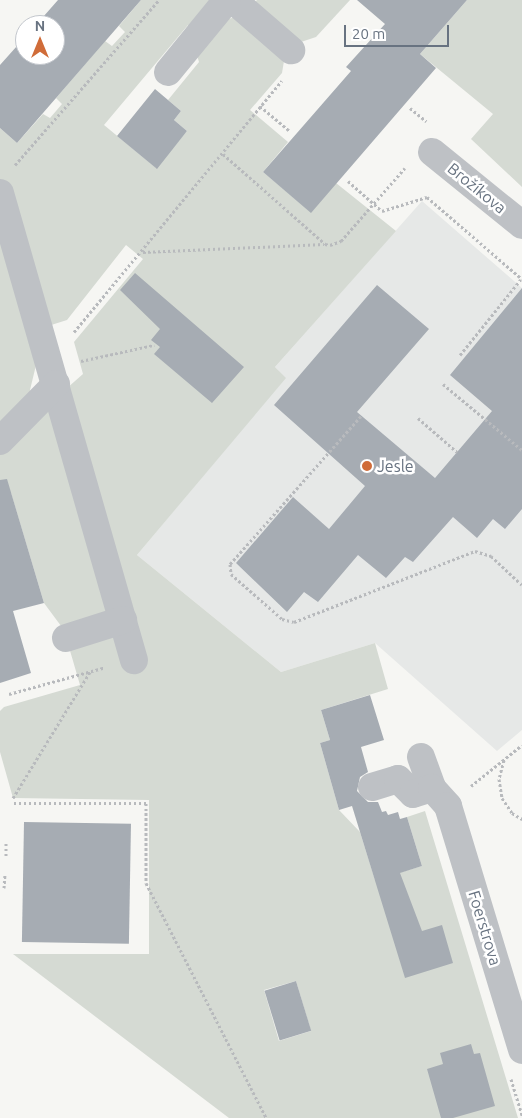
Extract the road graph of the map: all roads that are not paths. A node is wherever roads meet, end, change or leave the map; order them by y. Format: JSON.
{"nodes":[{"id":1,"x":227,"y":0,"type":"edge"},
{"id":2,"x":234,"y":0,"type":"edge"},
{"id":3,"x":291,"y":50,"type":"dead end"},
{"id":4,"x":168,"y":72,"type":"dead end"},
{"id":5,"x":432,"y":152,"type":"dead end"},
{"id":6,"x":6,"y":181,"type":"edge"},
{"id":7,"x":522,"y":225,"type":"edge"},
{"id":8,"x":52,"y":370,"type":"junction"},
{"id":9,"x":0,"y":441,"type":"edge"},
{"id":10,"x":123,"y":620,"type":"junction"},
{"id":11,"x":66,"y":638,"type":"dead end"},
{"id":12,"x":134,"y":660,"type":"road end"},
{"id":13,"x":421,"y":757,"type":"dead end"},
{"id":14,"x":372,"y":787,"type":"dead end"},
{"id":15,"x":440,"y":797,"type":"junction"},
{"id":16,"x":522,"y":1050,"type":"edge"}],
"edges":[{"from":1,"to":4,"type":"street"},
{"from":2,"to":3,"type":"street"},
{"from":5,"to":7,"type":"street","name":"Brožíkova"},
{"from":6,"to":8,"type":"street"},
{"from":8,"to":9,"type":"street"},
{"from":8,"to":10,"type":"street"},
{"from":10,"to":11,"type":"street"},
{"from":10,"to":12,"type":"street"},
{"from":13,"to":15,"type":"street","name":"Foerstrova"},
{"from":14,"to":15,"type":"street"},
{"from":15,"to":16,"type":"street","name":"Foerstrova"}]}
